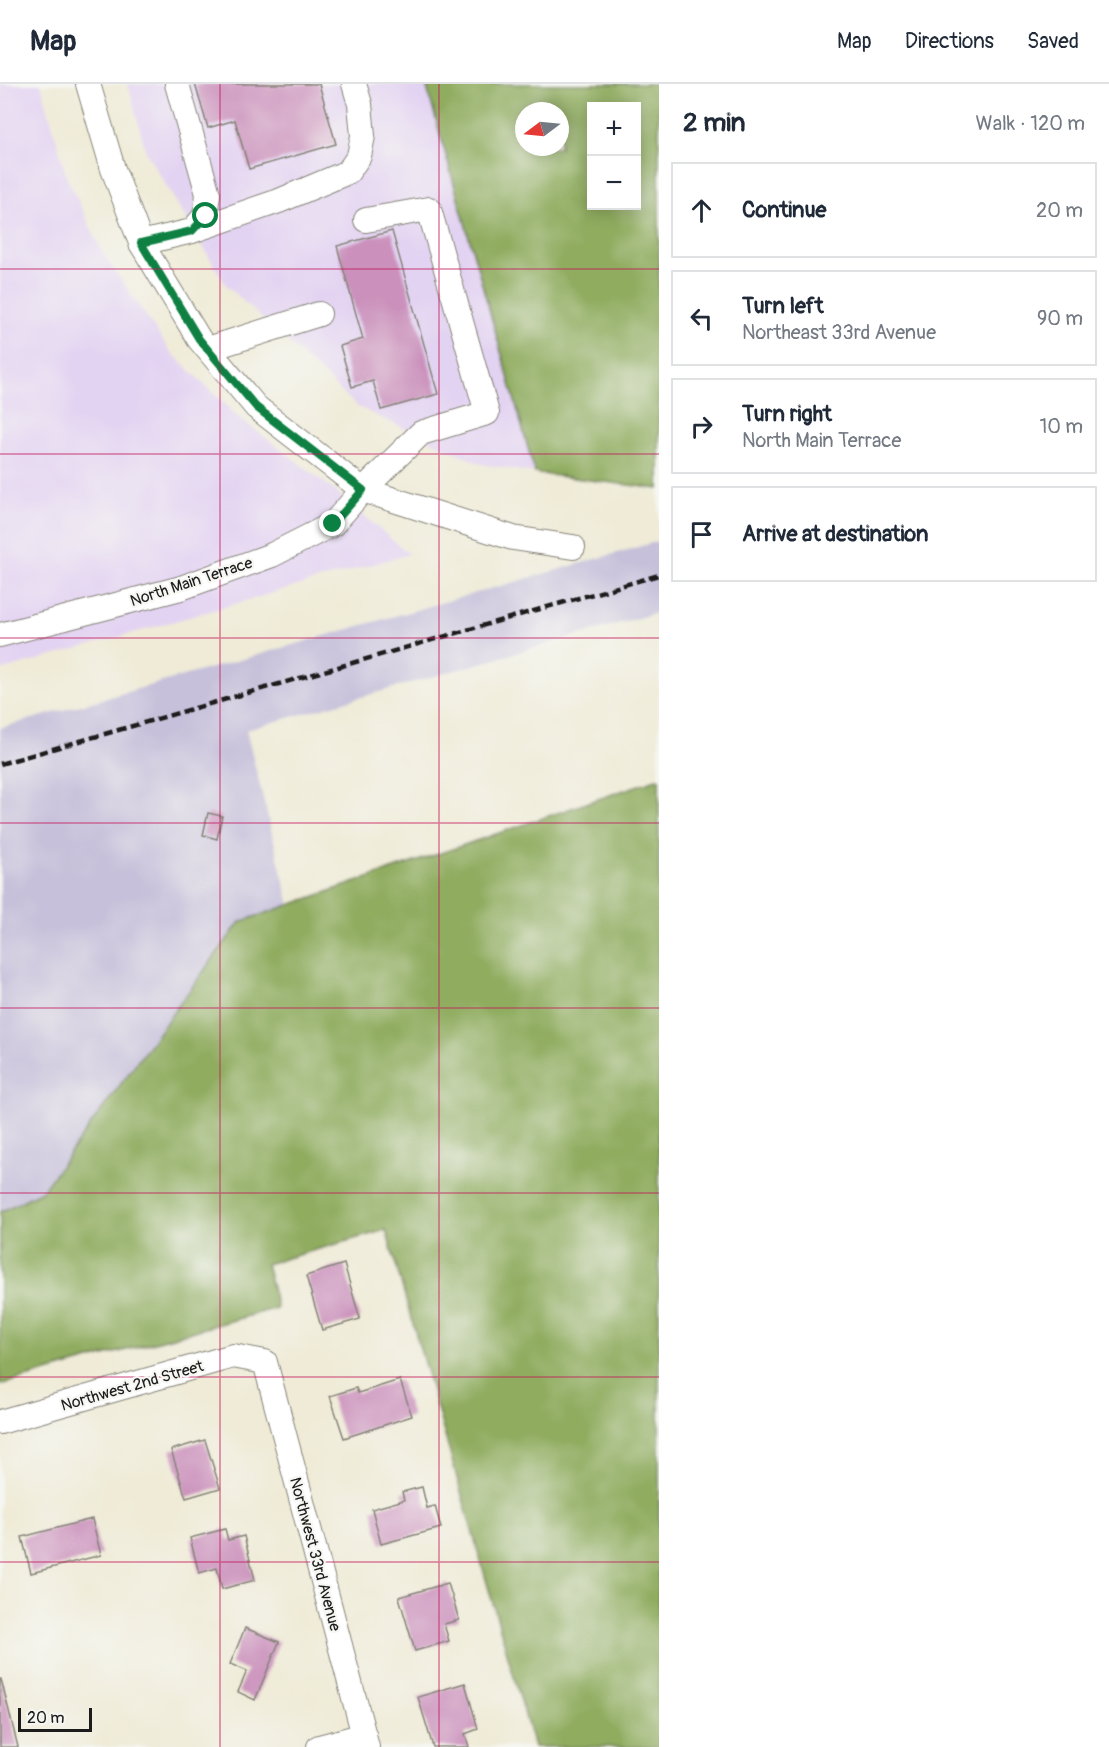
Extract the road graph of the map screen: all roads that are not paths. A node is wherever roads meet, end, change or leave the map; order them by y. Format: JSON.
{"nodes":[{"id":1,"x":88,"y":84,"type":"edge"},
{"id":2,"x":177,"y":84,"type":"edge"},
{"id":3,"x":354,"y":84,"type":"edge"},
{"id":4,"x":366,"y":220,"type":"dead end"},
{"id":5,"x":192,"y":231,"type":"junction"},
{"id":6,"x":141,"y":243,"type":"junction"},
{"id":7,"x":319,"y":314,"type":"dead end"},
{"id":8,"x":208,"y":349,"type":"junction"},
{"id":9,"x":363,"y":490,"type":"junction"},
{"id":10,"x":573,"y":547,"type":"dead end"},
{"id":11,"x":0,"y":635,"type":"edge"},
{"id":12,"x":265,"y":1362,"type":"joint"},
{"id":13,"x":0,"y":1422,"type":"edge"},
{"id":14,"x":366,"y":1741,"type":"edge"},
{"id":15,"x":319,"y":1747,"type":"edge"}],
"edges":[{"from":1,"to":6,"type":"street"},
{"from":2,"to":5,"type":"street"},
{"from":3,"to":5,"type":"street"},
{"from":4,"to":9,"type":"street","name":"North Main Terrace"},
{"from":5,"to":6,"type":"street"},
{"from":6,"to":8,"type":"street"},
{"from":7,"to":8,"type":"street"},
{"from":8,"to":9,"type":"street"},
{"from":9,"to":10,"type":"street"},
{"from":9,"to":11,"type":"street","name":"North Main Terrace"},
{"from":12,"to":13,"type":"street","name":"Northwest 2nd Street"},
{"from":12,"to":14,"type":"street","name":"Northwest 33rd Avenue"},
{"from":14,"to":15,"type":"street"}]}
